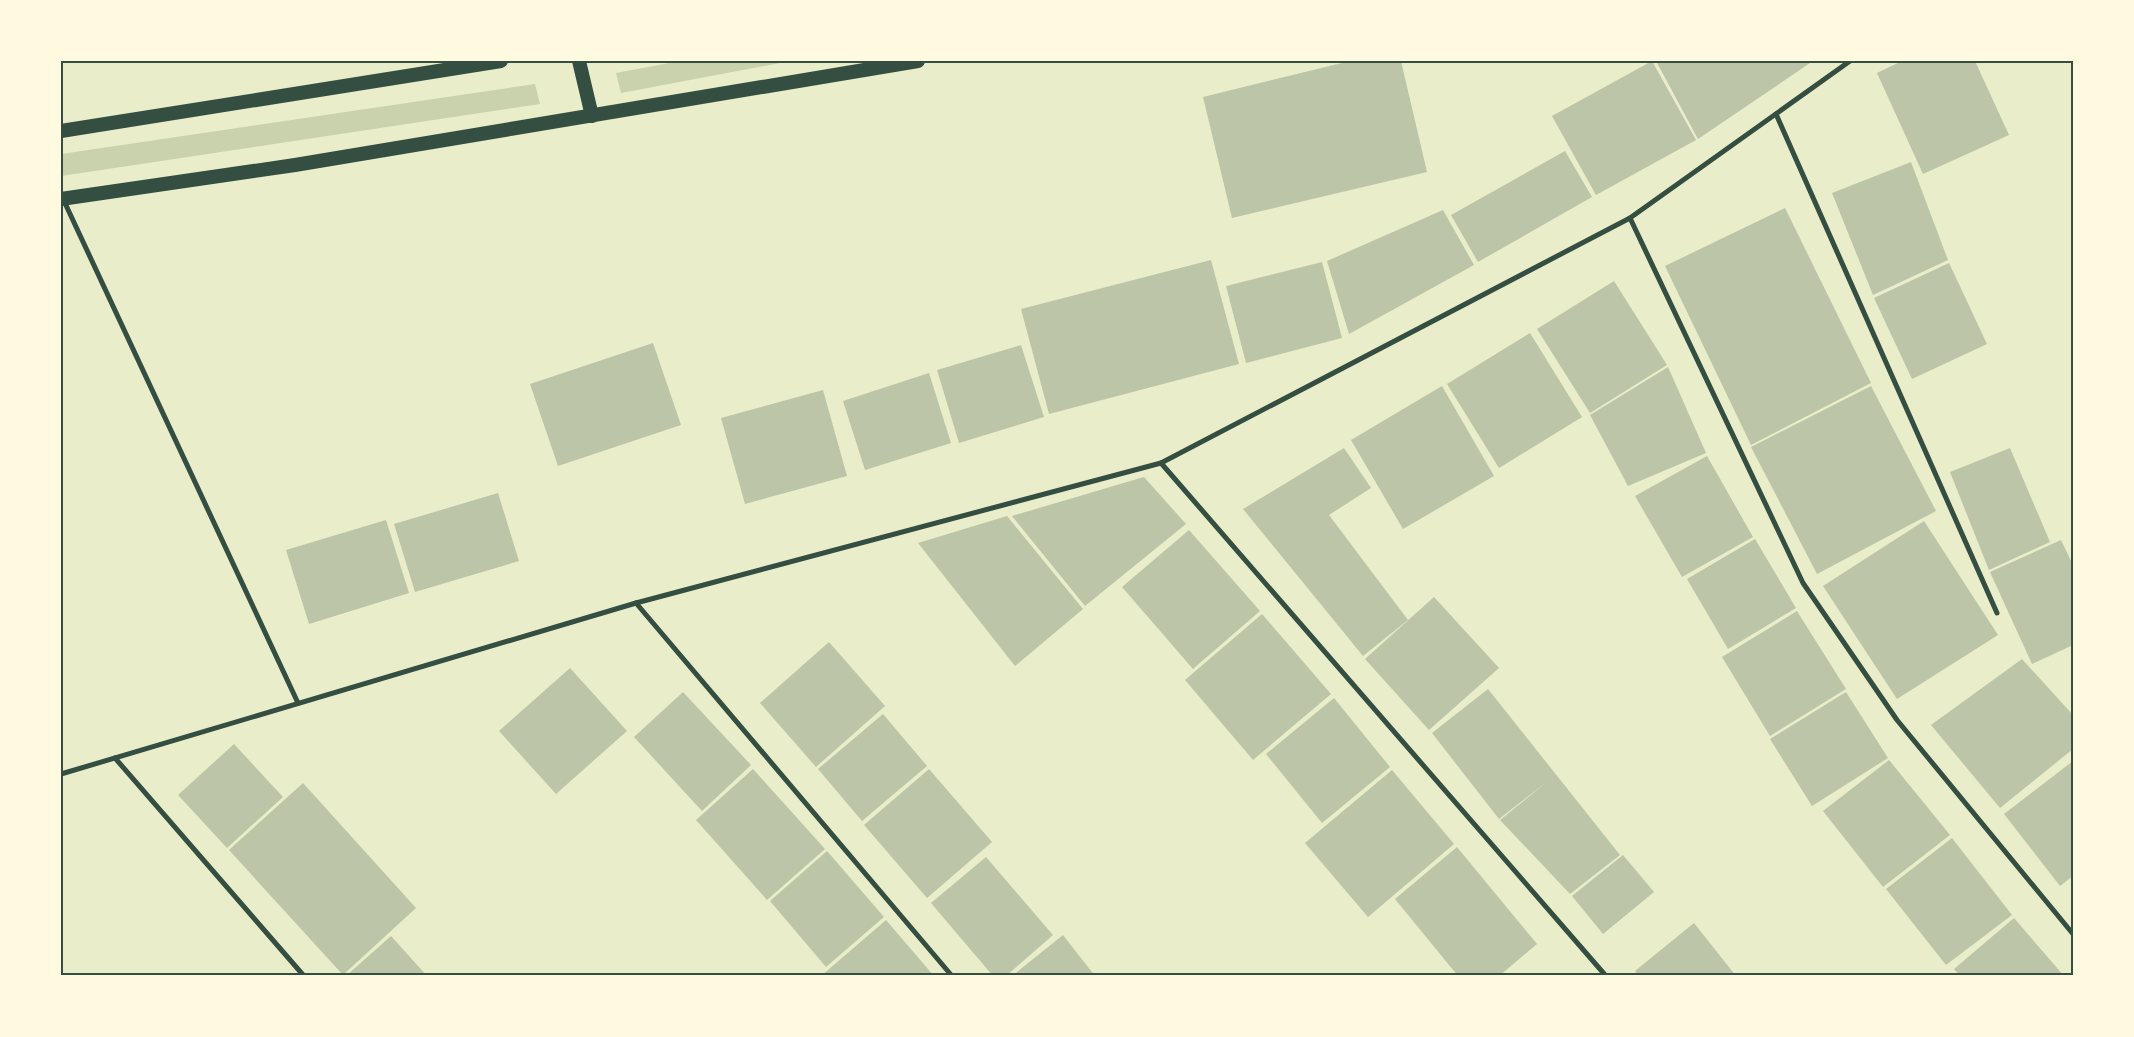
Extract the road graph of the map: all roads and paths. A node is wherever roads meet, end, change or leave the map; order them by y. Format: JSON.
{"nodes":[{"id":1,"x":501,"y":61,"type":"edge"},
{"id":2,"x":579,"y":61,"type":"edge"},
{"id":3,"x":918,"y":61,"type":"edge"},
{"id":4,"x":1850,"y":61,"type":"edge"},
{"id":5,"x":1776,"y":114,"type":"junction"},
{"id":6,"x":592,"y":116,"type":"junction"},
{"id":7,"x":61,"y":131,"type":"edge"},
{"id":8,"x":62,"y":199,"type":"edge"},
{"id":9,"x":1630,"y":218,"type":"junction"},
{"id":10,"x":1161,"y":463,"type":"junction"},
{"id":11,"x":636,"y":603,"type":"junction"},
{"id":12,"x":1997,"y":613,"type":"dead end"},
{"id":13,"x":298,"y":703,"type":"junction"},
{"id":14,"x":116,"y":758,"type":"junction"},
{"id":15,"x":61,"y":774,"type":"edge"},
{"id":16,"x":2073,"y":934,"type":"edge"},
{"id":17,"x":304,"y":976,"type":"edge"},
{"id":18,"x":952,"y":976,"type":"edge"},
{"id":19,"x":1606,"y":976,"type":"edge"}],
"edges":[{"from":1,"to":7,"type":"highway"},
{"from":2,"to":6,"type":"highway"},
{"from":3,"to":6,"type":"highway"},
{"from":4,"to":5,"type":"street"},
{"from":5,"to":9,"type":"street"},
{"from":5,"to":12,"type":"street"},
{"from":6,"to":8,"type":"highway"},
{"from":8,"to":13,"type":"street"},
{"from":9,"to":10,"type":"street"},
{"from":9,"to":16,"type":"street"},
{"from":10,"to":11,"type":"street"},
{"from":10,"to":19,"type":"street"},
{"from":11,"to":13,"type":"street"},
{"from":11,"to":18,"type":"street"},
{"from":13,"to":14,"type":"street"},
{"from":14,"to":15,"type":"street"},
{"from":14,"to":17,"type":"street"}]}
